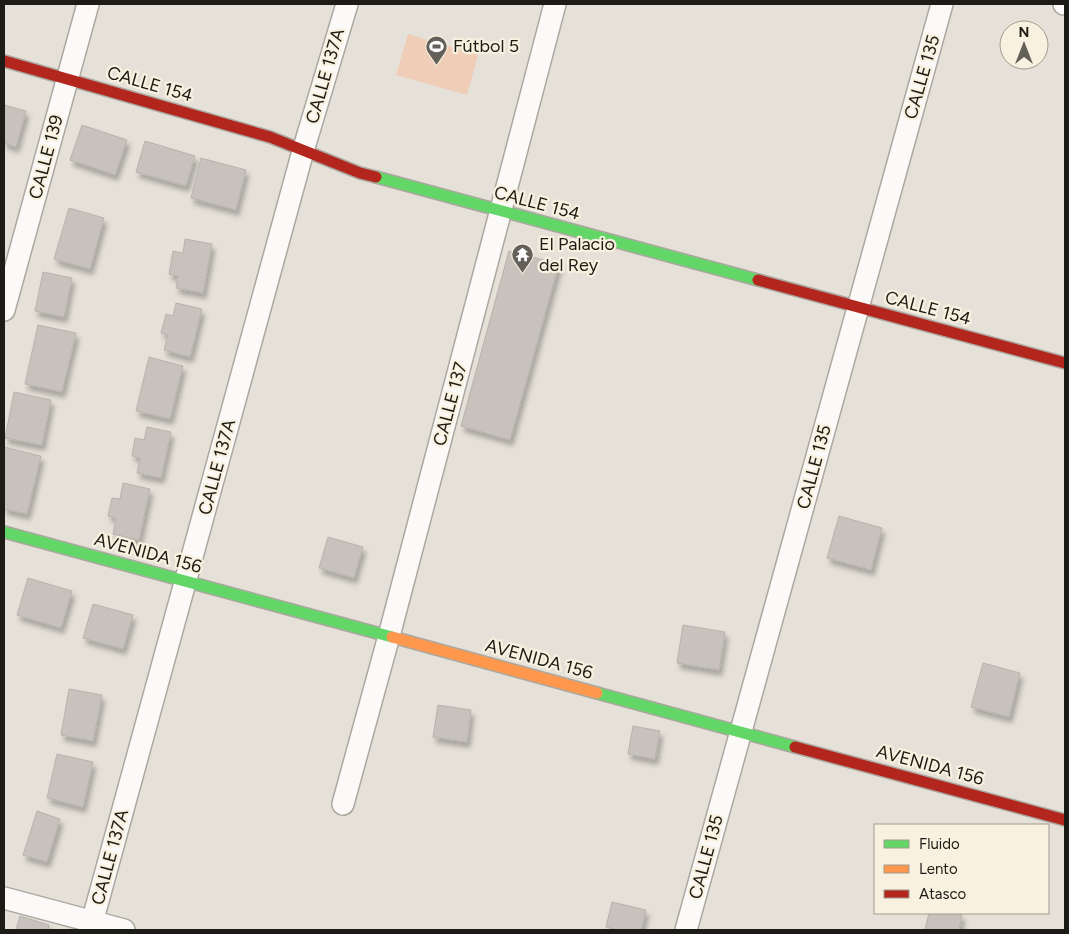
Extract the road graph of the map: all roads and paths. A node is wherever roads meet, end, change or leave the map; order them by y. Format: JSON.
{"nodes":[{"id":1,"x":88,"y":4,"type":"edge"},
{"id":2,"x":347,"y":4,"type":"edge"},
{"id":3,"x":556,"y":4,"type":"edge"},
{"id":4,"x":942,"y":4,"type":"edge"},
{"id":5,"x":4,"y":61,"type":"edge"},
{"id":6,"x":68,"y":78,"type":"junction"},
{"id":7,"x":304,"y":151,"type":"junction"},
{"id":8,"x":501,"y":211,"type":"junction"},
{"id":9,"x":858,"y":308,"type":"junction"},
{"id":10,"x":4,"y":310,"type":"edge"},
{"id":11,"x":1065,"y":363,"type":"edge"},
{"id":12,"x":4,"y":532,"type":"edge"},
{"id":13,"x":186,"y":581,"type":"junction"},
{"id":14,"x":389,"y":636,"type":"junction"},
{"id":15,"x":741,"y":732,"type":"junction"},
{"id":16,"x":343,"y":804,"type":"dead end"},
{"id":17,"x":1065,"y":820,"type":"edge"},
{"id":18,"x":4,"y":898,"type":"edge"},
{"id":19,"x":91,"y":926,"type":"edge"},
{"id":20,"x":124,"y":930,"type":"edge"},
{"id":21,"x":686,"y":930,"type":"edge"}],
"edges":[{"from":1,"to":6,"type":"street","name":"CALLE 139"},
{"from":2,"to":7,"type":"street","name":"CALLE 137A"},
{"from":3,"to":8,"type":"street","name":"CALLE 137"},
{"from":4,"to":9,"type":"street","name":"CALLE 135"},
{"from":5,"to":6,"type":"street","name":"CALLE 154"},
{"from":6,"to":7,"type":"street","name":"CALLE 154"},
{"from":6,"to":10,"type":"street","name":"CALLE 139"},
{"from":7,"to":8,"type":"street","name":"CALLE 154"},
{"from":7,"to":13,"type":"street","name":"CALLE 137A"},
{"from":8,"to":9,"type":"street","name":"CALLE 154"},
{"from":8,"to":14,"type":"street","name":"CALLE 137"},
{"from":9,"to":11,"type":"street","name":"CALLE 154"},
{"from":9,"to":15,"type":"street","name":"CALLE 135"},
{"from":12,"to":13,"type":"street","name":"AVENIDA 156"},
{"from":13,"to":14,"type":"street","name":"AVENIDA 156"},
{"from":13,"to":19,"type":"street","name":"CALLE 137A"},
{"from":14,"to":15,"type":"street","name":"AVENIDA 156"},
{"from":14,"to":16,"type":"street","name":"CALLE 137"},
{"from":15,"to":17,"type":"street","name":"AVENIDA 156"},
{"from":15,"to":21,"type":"street","name":"CALLE 135"},
{"from":18,"to":19,"type":"street"},
{"from":19,"to":20,"type":"street"}]}
